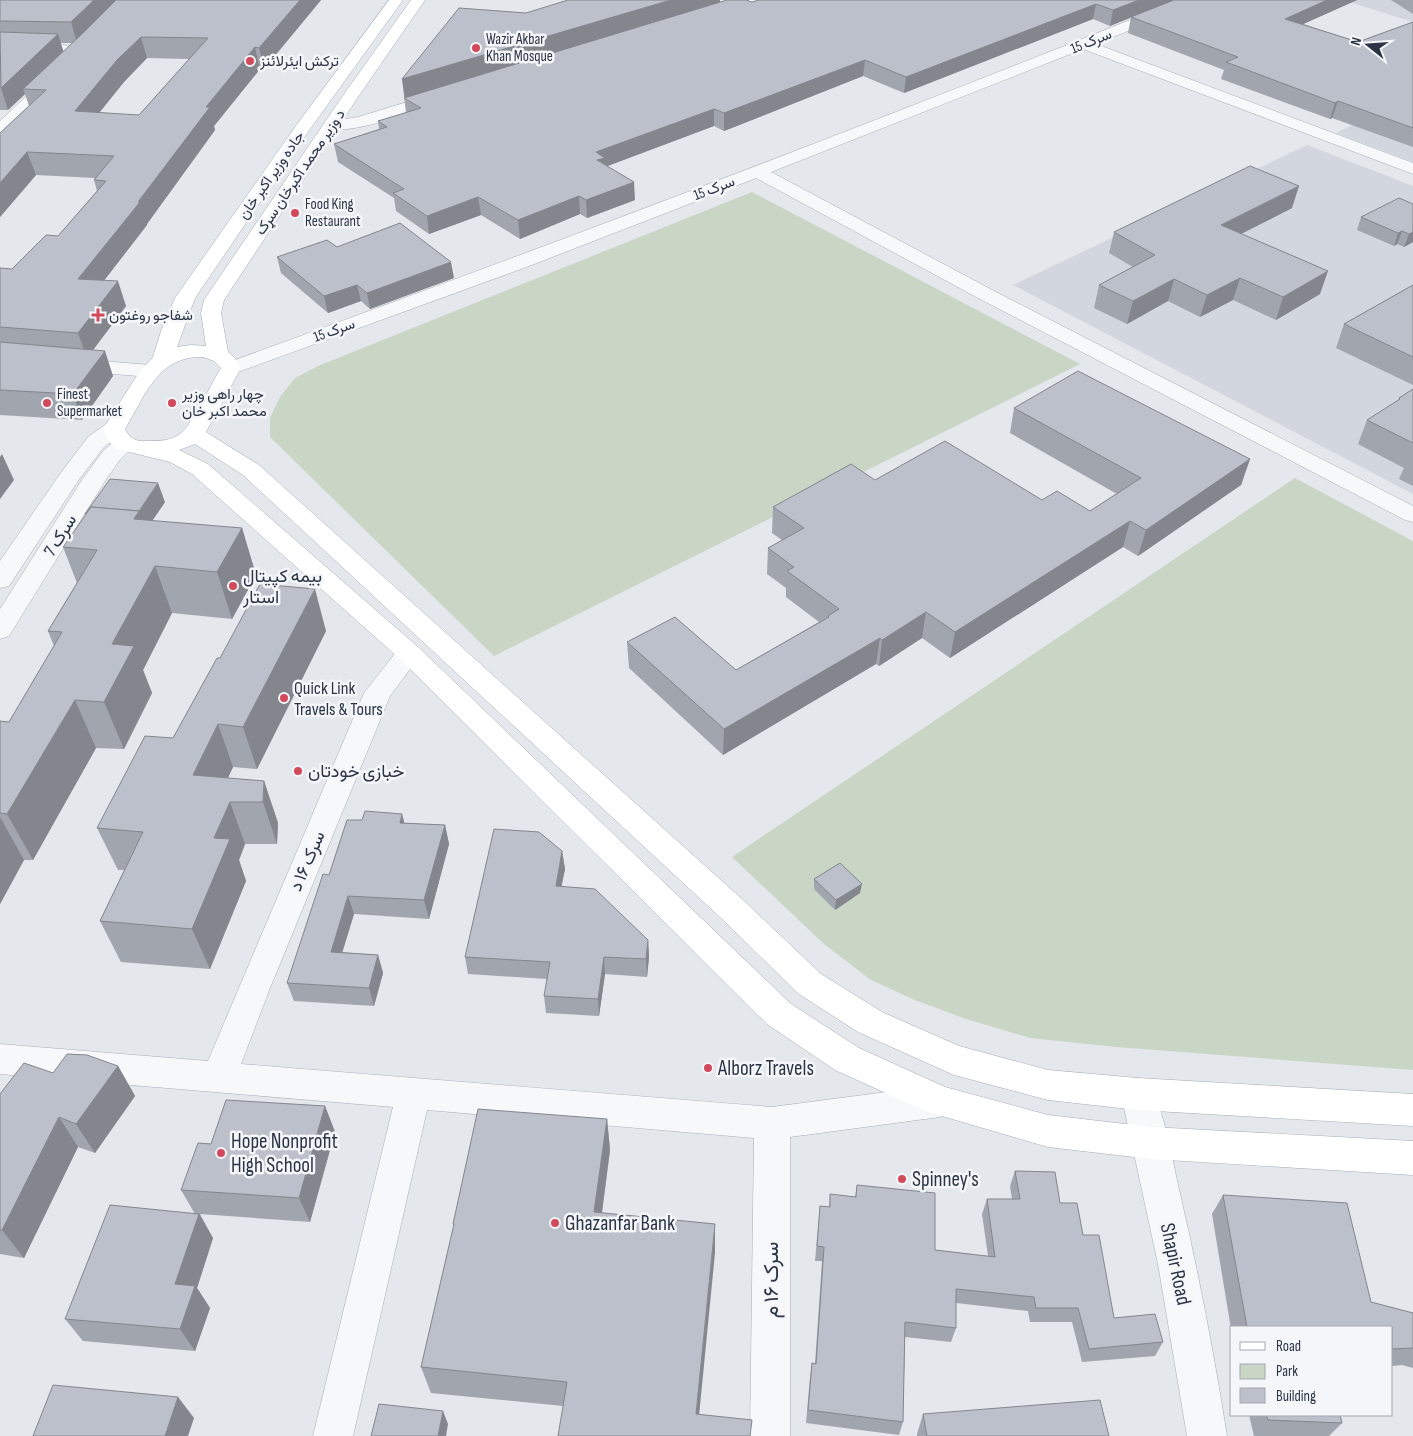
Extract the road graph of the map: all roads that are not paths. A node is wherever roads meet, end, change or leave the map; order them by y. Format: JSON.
{"nodes":[{"id":1,"x":396,"y":0,"type":"edge"},
{"id":2,"x":418,"y":0,"type":"edge"},
{"id":3,"x":757,"y":0,"type":"edge"},
{"id":4,"x":1192,"y":0,"type":"edge"},
{"id":5,"x":700,"y":18,"type":"edge"},
{"id":6,"x":1082,"y":44,"type":"junction"},
{"id":7,"x":0,"y":47,"type":"edge"},
{"id":8,"x":452,"y":93,"type":"edge"},
{"id":9,"x":349,"y":99,"type":"junction"},
{"id":10,"x":394,"y":111,"type":"junction"},
{"id":11,"x":331,"y":125,"type":"junction"},
{"id":12,"x":0,"y":130,"type":"edge"},
{"id":13,"x":1413,"y":169,"type":"edge"},
{"id":14,"x":757,"y":172,"type":"junction"},
{"id":15,"x":0,"y":359,"type":"edge"},
{"id":16,"x":224,"y":361,"type":"junction"},
{"id":17,"x":157,"y":365,"type":"junction"},
{"id":18,"x":194,"y":434,"type":"junction"},
{"id":19,"x":127,"y":440,"type":"junction"},
{"id":20,"x":1413,"y":515,"type":"edge"},
{"id":21,"x":0,"y":580,"type":"edge"},
{"id":22,"x":0,"y":630,"type":"edge"},
{"id":23,"x":421,"y":646,"type":"junction"},
{"id":24,"x":0,"y":1059,"type":"edge"},
{"id":25,"x":45,"y":1063,"type":"junction"},
{"id":26,"x":219,"y":1077,"type":"junction"},
{"id":27,"x":22,"y":1092,"type":"edge"},
{"id":28,"x":1138,"y":1094,"type":"junction"},
{"id":29,"x":413,"y":1095,"type":"junction"},
{"id":30,"x":940,"y":1101,"type":"junction"},
{"id":31,"x":1413,"y":1110,"type":"edge"},
{"id":32,"x":772,"y":1123,"type":"junction"},
{"id":33,"x":1151,"y":1143,"type":"junction"},
{"id":34,"x":1413,"y":1158,"type":"edge"},
{"id":35,"x":333,"y":1436,"type":"edge"},
{"id":36,"x":770,"y":1436,"type":"edge"},
{"id":37,"x":1207,"y":1436,"type":"edge"}],
"edges":[{"from":1,"to":17,"type":"main road","name":"جاده وزیر اکبر خان"},
{"from":2,"to":9,"type":"main road","name":"د وزیر محمد اکبرخان سړک"},
{"from":3,"to":5,"type":"street"},
{"from":4,"to":6,"type":"street","name":"سرک 15"},
{"from":6,"to":13,"type":"street"},
{"from":6,"to":14,"type":"street","name":"سرک 15"},
{"from":7,"to":12,"type":"street"},
{"from":8,"to":10,"type":"street"},
{"from":9,"to":10,"type":"street"},
{"from":9,"to":11,"type":"main road","name":"د وزیر محمد اکبرخان سړک"},
{"from":10,"to":11,"type":"street"},
{"from":11,"to":16,"type":"main road","name":"د وزیر محمد اکبرخان سړک"},
{"from":14,"to":16,"type":"street","name":"سرک 15"},
{"from":14,"to":20,"type":"street"},
{"from":15,"to":17,"type":"street"},
{"from":16,"to":17,"type":"main road"},
{"from":16,"to":18,"type":"main road"},
{"from":17,"to":19,"type":"main road","name":"جاده وزیر اکبر خان"},
{"from":18,"to":19,"type":"main road"},
{"from":18,"to":23,"type":"main road"},
{"from":19,"to":21,"type":"street","name":"سرک 7"},
{"from":19,"to":22,"type":"street","name":"سرک 7"},
{"from":19,"to":23,"type":"main road"},
{"from":23,"to":26,"type":"street","name":"سرک ۱۶ د"},
{"from":23,"to":28,"type":"main road"},
{"from":23,"to":30,"type":"main road"},
{"from":24,"to":25,"type":"street"},
{"from":25,"to":26,"type":"street"},
{"from":25,"to":27,"type":"street"},
{"from":26,"to":29,"type":"street"},
{"from":28,"to":31,"type":"main road"},
{"from":28,"to":33,"type":"street","name":"Shapir Road"},
{"from":29,"to":32,"type":"street"},
{"from":29,"to":35,"type":"street"},
{"from":30,"to":32,"type":"street"},
{"from":30,"to":33,"type":"main road"},
{"from":32,"to":36,"type":"street","name":"سرک ۱۶ م"},
{"from":33,"to":34,"type":"main road"},
{"from":33,"to":37,"type":"street","name":"Shapir Road"}]}
